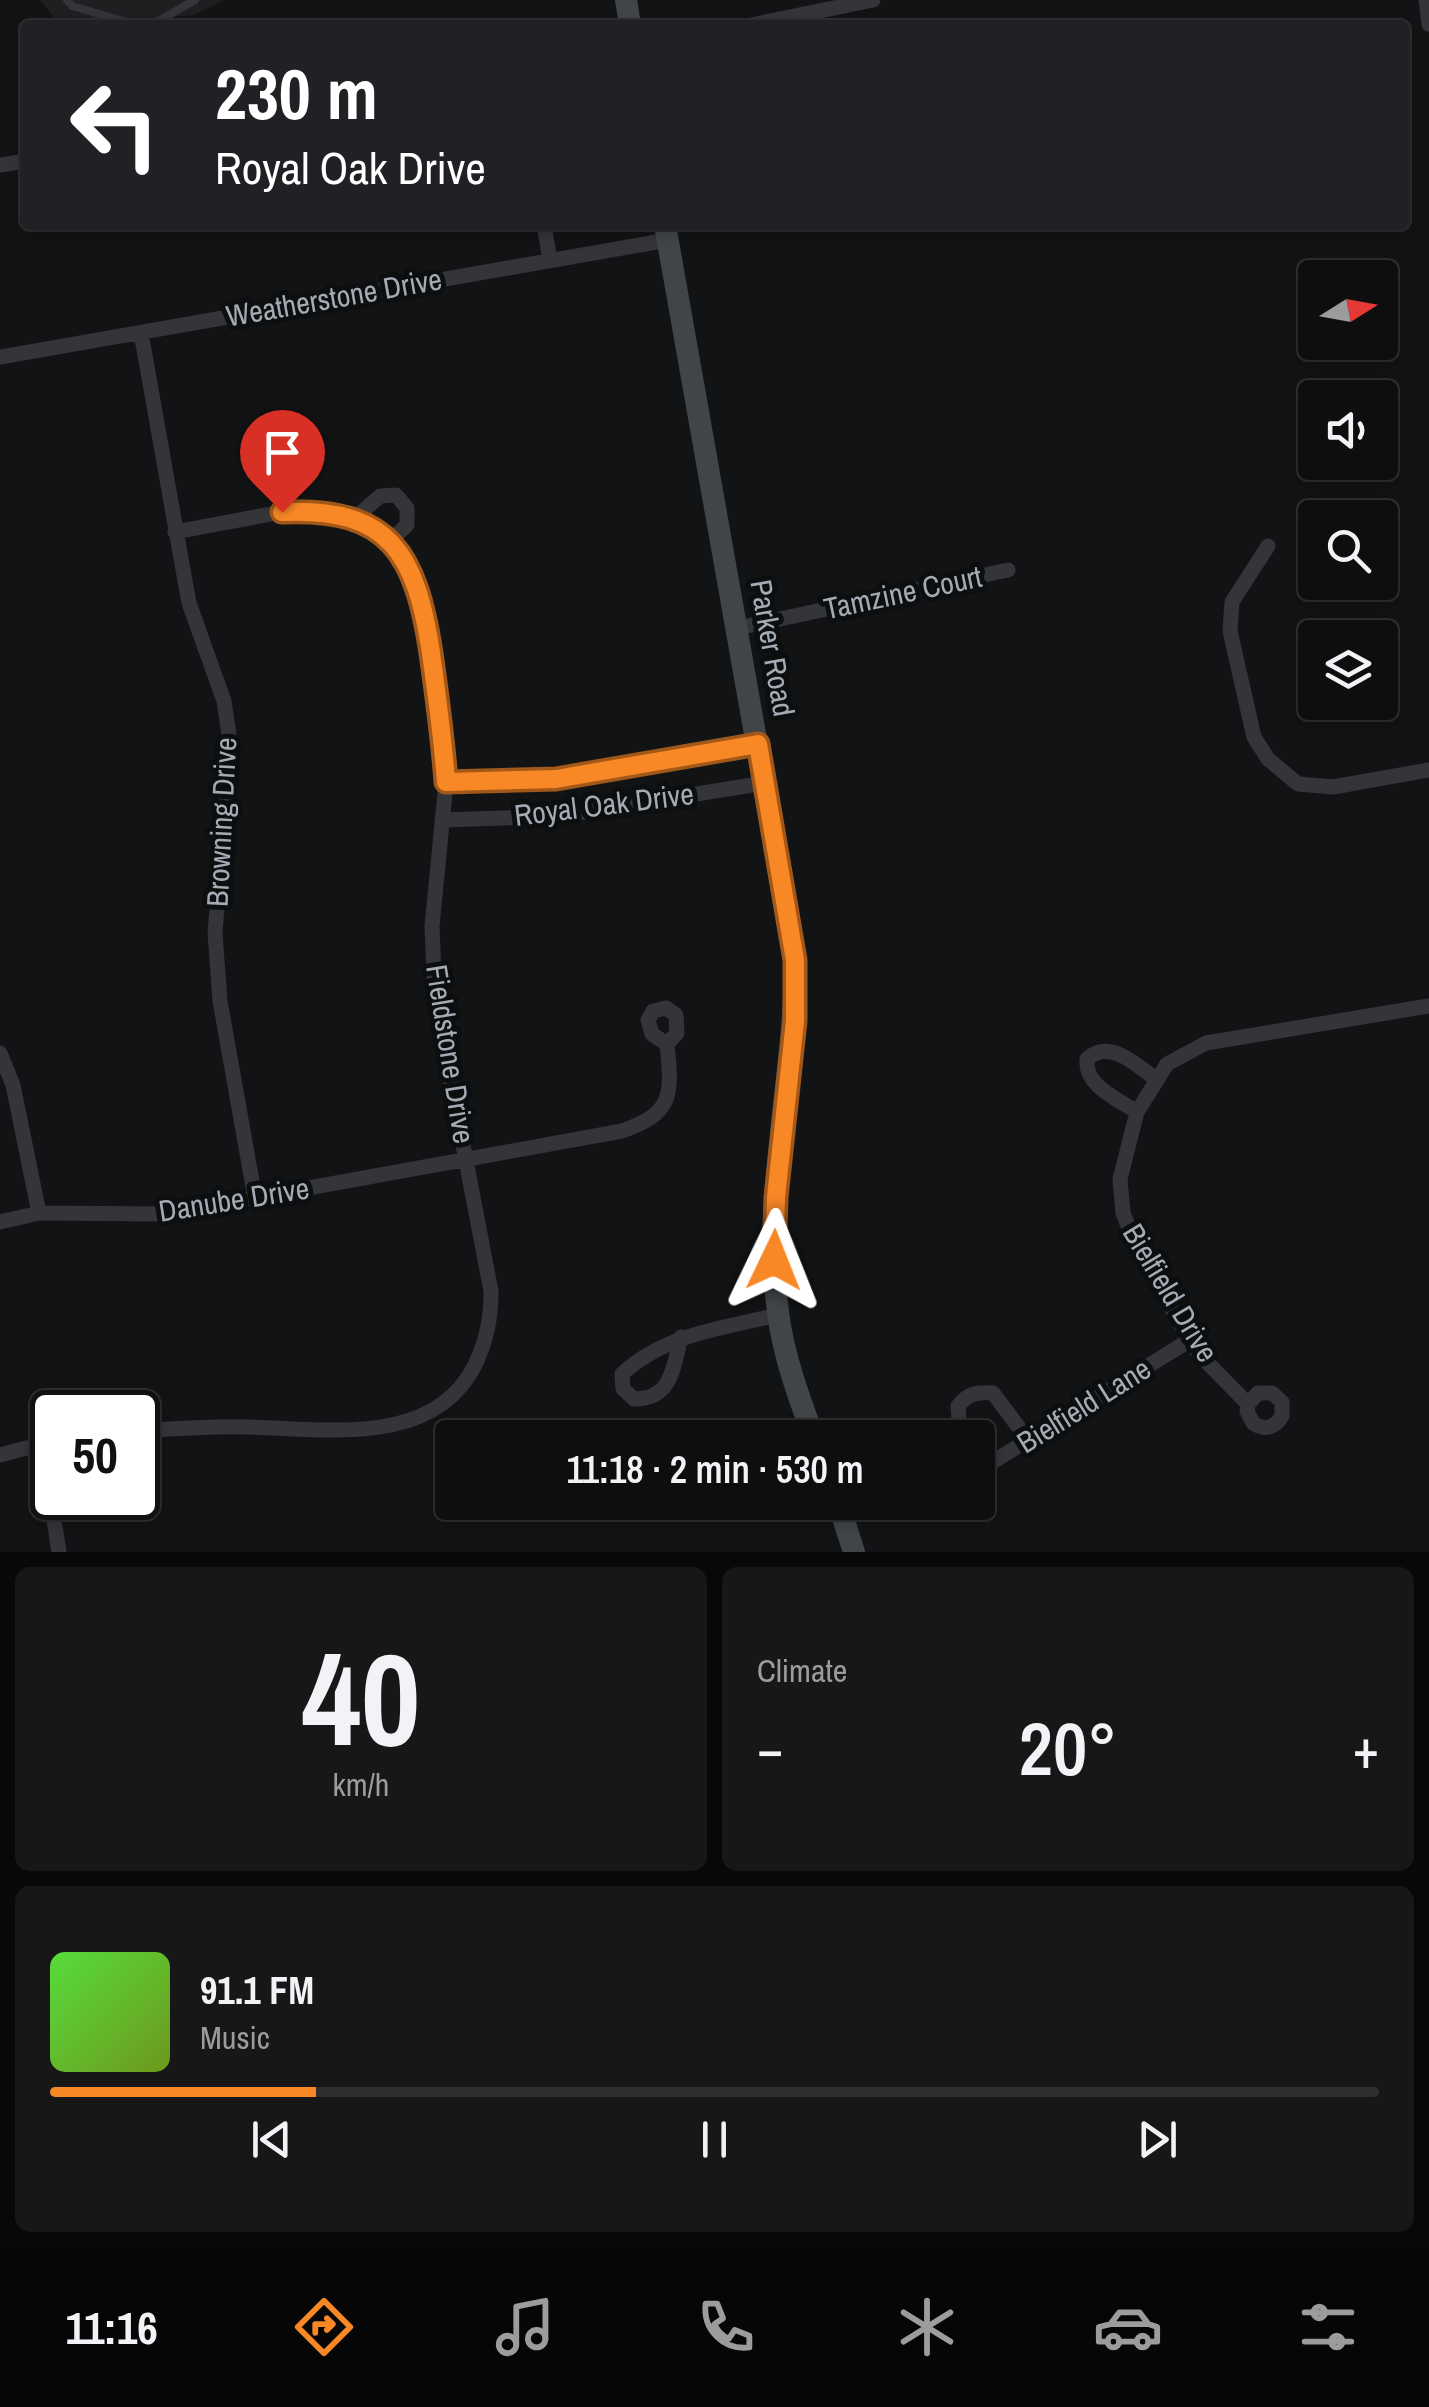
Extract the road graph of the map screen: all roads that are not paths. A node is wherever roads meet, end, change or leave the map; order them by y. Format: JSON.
{"nodes":[{"id":1,"x":67,"y":0,"type":"edge"},
{"id":2,"x":196,"y":0,"type":"edge"},
{"id":3,"x":873,"y":0,"type":"edge"},
{"id":4,"x":1426,"y":0,"type":"edge"},
{"id":5,"x":120,"y":20,"type":"edge"},
{"id":6,"x":159,"y":20,"type":"edge"},
{"id":7,"x":776,"y":20,"type":"edge"},
{"id":8,"x":1429,"y":24,"type":"edge"},
{"id":9,"x":545,"y":230,"type":"edge"},
{"id":10,"x":666,"y":232,"type":"edge"},
{"id":11,"x":550,"y":260,"type":"junction"},
{"id":12,"x":140,"y":333,"type":"junction"},
{"id":13,"x":0,"y":357,"type":"edge"},
{"id":14,"x":354,"y":519,"type":"junction"},
{"id":15,"x":175,"y":532,"type":"junction"},
{"id":16,"x":389,"y":542,"type":"junction"},
{"id":17,"x":1268,"y":546,"type":"dead end"},
{"id":18,"x":1008,"y":570,"type":"dead end"},
{"id":19,"x":738,"y":628,"type":"junction"},
{"id":20,"x":758,"y":744,"type":"junction"},
{"id":21,"x":1429,"y":770,"type":"edge"},
{"id":22,"x":446,"y":782,"type":"junction"},
{"id":23,"x":765,"y":784,"type":"junction"},
{"id":24,"x":442,"y":820,"type":"junction"},
{"id":25,"x":1429,"y":1006,"type":"edge"},
{"id":26,"x":666,"y":1044,"type":"dead end"},
{"id":27,"x":0,"y":1053,"type":"edge"},
{"id":28,"x":1156,"y":1079,"type":"junction"},
{"id":29,"x":1137,"y":1112,"type":"junction"},
{"id":30,"x":467,"y":1158,"type":"junction"},
{"id":31,"x":255,"y":1198,"type":"junction"},
{"id":32,"x":39,"y":1213,"type":"junction"},
{"id":33,"x":0,"y":1222,"type":"edge"},
{"id":34,"x":778,"y":1316,"type":"junction"},
{"id":35,"x":680,"y":1337,"type":"dead end"},
{"id":36,"x":1190,"y":1340,"type":"junction"},
{"id":37,"x":1248,"y":1404,"type":"dead end"},
{"id":38,"x":809,"y":1420,"type":"edge"},
{"id":39,"x":959,"y":1420,"type":"edge"},
{"id":40,"x":160,"y":1430,"type":"edge"},
{"id":41,"x":1029,"y":1440,"type":"junction"},
{"id":42,"x":30,"y":1447,"type":"edge"},
{"id":43,"x":0,"y":1455,"type":"edge"},
{"id":44,"x":995,"y":1461,"type":"edge"},
{"id":45,"x":57,"y":1520,"type":"edge"},
{"id":46,"x":848,"y":1520,"type":"edge"},
{"id":47,"x":60,"y":1552,"type":"edge"},
{"id":48,"x":854,"y":1552,"type":"edge"}],
"edges":[{"from":1,"to":5,"type":"lane"},
{"from":2,"to":6,"type":"lane"},
{"from":3,"to":7,"type":"street"},
{"from":4,"to":8,"type":"street"},
{"from":9,"to":11,"type":"street"},
{"from":10,"to":11,"type":"street","name":"Weatherstone Drive"},
{"from":10,"to":19,"type":"main road","name":"Parker Road"},
{"from":11,"to":12,"type":"street","name":"Weatherstone Drive"},
{"from":12,"to":13,"type":"street","name":"Weatherstone Drive"},
{"from":12,"to":15,"type":"street","name":"Browning Drive"},
{"from":14,"to":15,"type":"street","name":"Fieldstone Drive"},
{"from":14,"to":16,"type":"street","name":"Fieldstone Drive"},
{"from":14,"to":16,"type":"street"},
{"from":15,"to":31,"type":"street","name":"Browning Drive"},
{"from":16,"to":22,"type":"street","name":"Fieldstone Drive"},
{"from":17,"to":21,"type":"street"},
{"from":18,"to":19,"type":"street","name":"Tamzine Court"},
{"from":19,"to":20,"type":"main road","name":"Parker Road"},
{"from":20,"to":22,"type":"street","name":"Royal Oak Drive"},
{"from":20,"to":23,"type":"main road","name":"Parker Road"},
{"from":22,"to":24,"type":"street","name":"Fieldstone Drive"},
{"from":23,"to":24,"type":"street","name":"Royal Oak Drive"},
{"from":23,"to":34,"type":"main road","name":"Parker Road"},
{"from":24,"to":30,"type":"street","name":"Fieldstone Drive"},
{"from":25,"to":28,"type":"street","name":"Bielfield Drive"},
{"from":26,"to":30,"type":"street","name":"Danube Drive"},
{"from":27,"to":32,"type":"street"},
{"from":28,"to":29,"type":"street","name":"Bielfield Drive"},
{"from":28,"to":29,"type":"street"},
{"from":29,"to":36,"type":"street","name":"Bielfield Drive"},
{"from":30,"to":31,"type":"street","name":"Danube Drive"},
{"from":30,"to":40,"type":"street","name":"Fieldstone Drive"},
{"from":31,"to":32,"type":"street","name":"Danube Drive"},
{"from":32,"to":33,"type":"street","name":"Danube Drive"},
{"from":34,"to":35,"type":"street"},
{"from":34,"to":38,"type":"main road","name":"Parker Road"},
{"from":36,"to":37,"type":"street","name":"Bielfield Drive"},
{"from":36,"to":41,"type":"street","name":"Bielfield Lane"},
{"from":39,"to":41,"type":"street"},
{"from":41,"to":44,"type":"street","name":"Bielfield Lane"},
{"from":42,"to":43,"type":"street"},
{"from":45,"to":47,"type":"street"},
{"from":46,"to":48,"type":"main road"}]}
